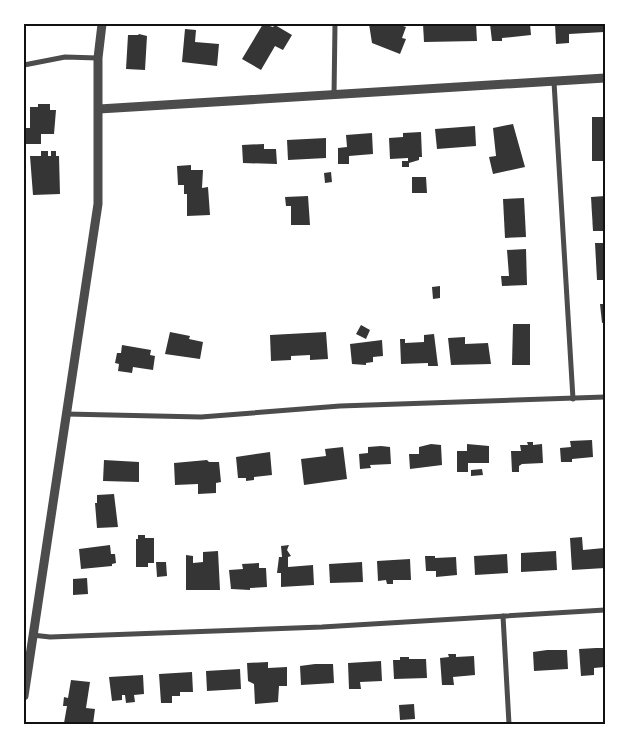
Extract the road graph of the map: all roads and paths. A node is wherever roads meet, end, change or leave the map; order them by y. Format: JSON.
{"nodes":[{"id":1,"x":102,"y":24,"type":"edge"},
{"id":2,"x":335,"y":24,"type":"edge"},
{"id":3,"x":98,"y":58,"type":"junction"},
{"id":4,"x":24,"y":64,"type":"edge"},
{"id":5,"x":605,"y":78,"type":"edge"},
{"id":6,"x":554,"y":82,"type":"junction"},
{"id":7,"x":334,"y":96,"type":"junction"},
{"id":8,"x":99,"y":109,"type":"junction"},
{"id":9,"x":605,"y":397,"type":"edge"},
{"id":10,"x":573,"y":399,"type":"junction"},
{"id":11,"x":66,"y":414,"type":"junction"},
{"id":12,"x":605,"y":610,"type":"edge"},
{"id":13,"x":503,"y":616,"type":"junction"},
{"id":14,"x":32,"y":635,"type":"junction"},
{"id":15,"x":24,"y":696,"type":"edge"},
{"id":16,"x":509,"y":724,"type":"edge"}],
"edges":[{"from":1,"to":3,"type":"street"},
{"from":2,"to":7,"type":"street"},
{"from":3,"to":4,"type":"street"},
{"from":3,"to":8,"type":"street"},
{"from":5,"to":6,"type":"street"},
{"from":6,"to":7,"type":"street"},
{"from":6,"to":10,"type":"street"},
{"from":7,"to":8,"type":"street"},
{"from":8,"to":11,"type":"street"},
{"from":9,"to":10,"type":"street"},
{"from":10,"to":11,"type":"street"},
{"from":11,"to":14,"type":"street"},
{"from":12,"to":13,"type":"street"},
{"from":13,"to":14,"type":"street"},
{"from":13,"to":16,"type":"street"},
{"from":14,"to":15,"type":"street"}]}
